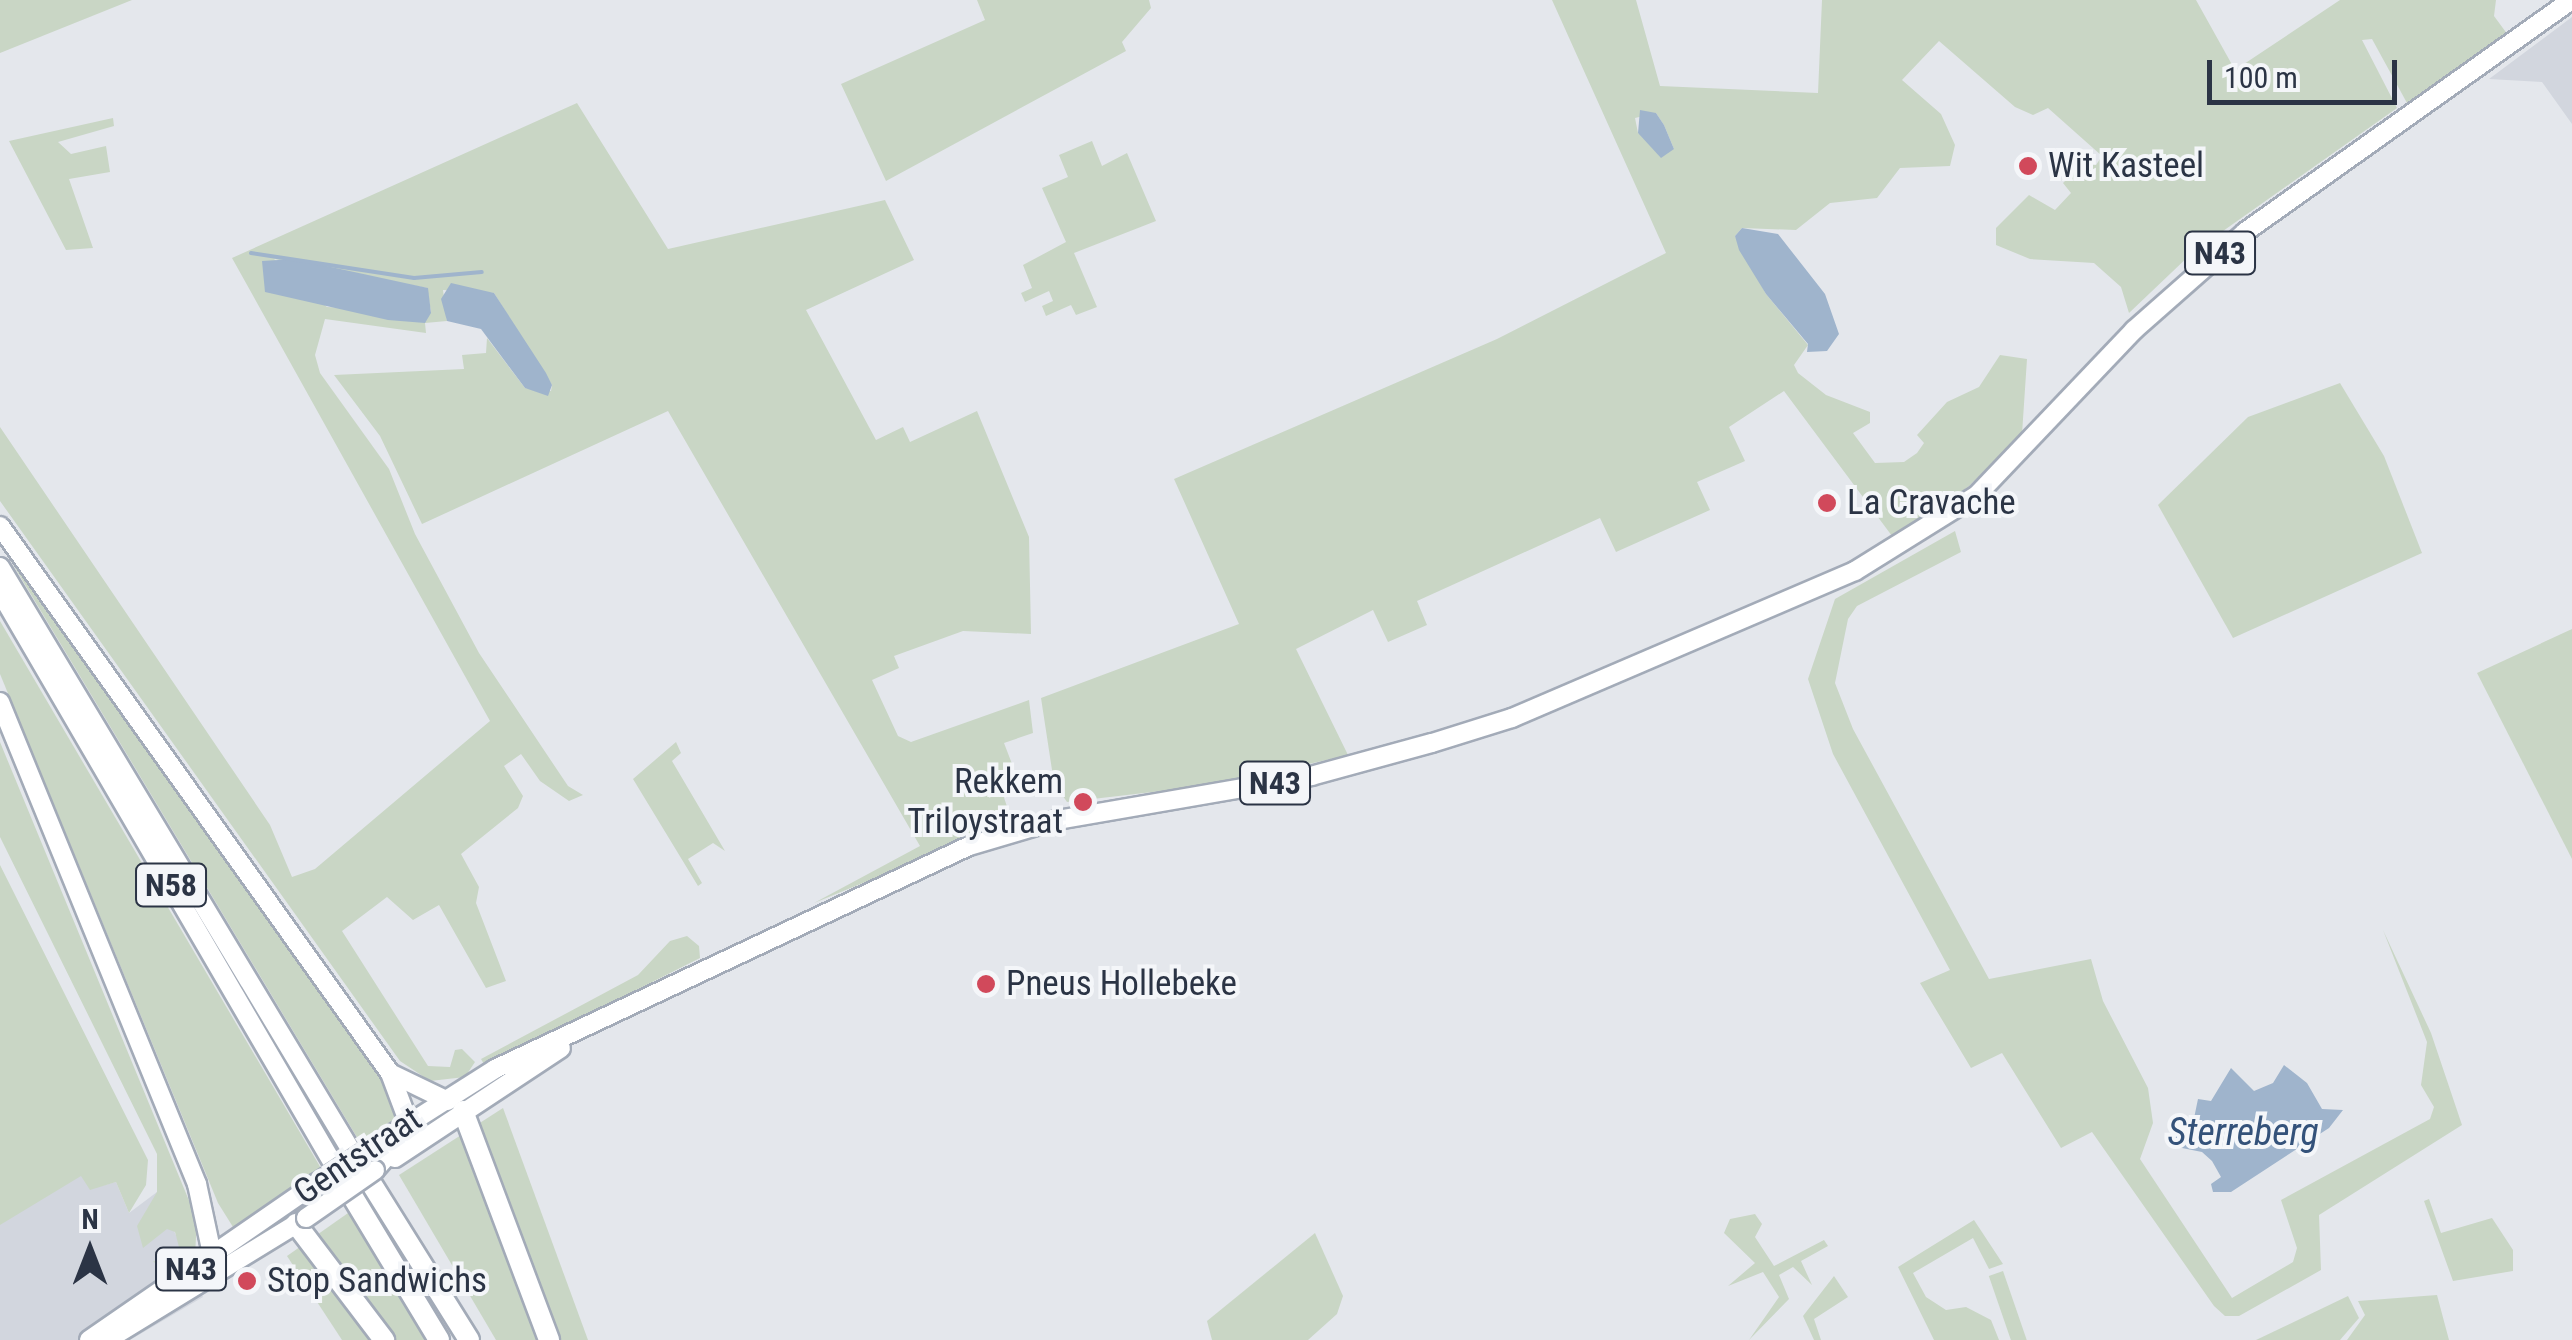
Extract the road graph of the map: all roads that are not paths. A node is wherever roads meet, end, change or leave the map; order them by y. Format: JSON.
{"nodes":[{"id":1,"x":2572,"y":0,"type":"edge"},
{"id":2,"x":0,"y":526,"type":"edge"},
{"id":3,"x":0,"y":567,"type":"edge"},
{"id":4,"x":0,"y":592,"type":"edge"},
{"id":5,"x":0,"y":702,"type":"edge"},
{"id":6,"x":642,"y":998,"type":"junction"},
{"id":7,"x":390,"y":1072,"type":"junction"},
{"id":8,"x":443,"y":1098,"type":"junction"},
{"id":9,"x":464,"y":1110,"type":"junction"},
{"id":10,"x":404,"y":1135,"type":"junction"},
{"id":11,"x":368,"y":1169,"type":"junction"},
{"id":12,"x":342,"y":1179,"type":"joint"},
{"id":13,"x":197,"y":1184,"type":"junction"},
{"id":14,"x":299,"y":1212,"type":"junction"},
{"id":15,"x":236,"y":1240,"type":"junction"},
{"id":16,"x":264,"y":1243,"type":"junction"},
{"id":17,"x":212,"y":1254,"type":"junction"},
{"id":18,"x":89,"y":1340,"type":"edge"},
{"id":19,"x":107,"y":1340,"type":"edge"},
{"id":20,"x":384,"y":1340,"type":"edge"},
{"id":21,"x":439,"y":1340,"type":"edge"},
{"id":22,"x":468,"y":1340,"type":"edge"},
{"id":23,"x":549,"y":1340,"type":"edge"}],
"edges":[{"from":1,"to":6,"type":"main road","number":"N43"},
{"from":2,"to":7,"type":"main road","number":"N58"},
{"from":3,"to":11,"type":"main road","number":"N58"},
{"from":4,"to":12,"type":"main road","number":"N58"},
{"from":5,"to":13,"type":"main road","number":"N58"},
{"from":6,"to":8,"type":"main road","name":"Gentstraat","number":"N43"},
{"from":6,"to":9,"type":"main road","number":"N43"},
{"from":7,"to":8,"type":"main road","number":"N58"},
{"from":7,"to":10,"type":"main road"},
{"from":8,"to":9,"type":"main road","number":"N58"},
{"from":8,"to":10,"type":"main road","name":"Gentstraat","number":"N43"},
{"from":9,"to":10,"type":"main road","number":"N43"},
{"from":9,"to":23,"type":"highway"},
{"from":10,"to":11,"type":"main road","number":"N43"},
{"from":10,"to":14,"type":"main road","name":"Gentstraat","number":"N43","bridge":true},
{"from":11,"to":14,"type":"main road","number":"N43","bridge":true},
{"from":11,"to":22,"type":"highway","number":"N58"},
{"from":12,"to":21,"type":"highway","number":"N58"},
{"from":13,"to":15,"type":"main road","number":"N58"},
{"from":13,"to":17,"type":"main road"},
{"from":14,"to":15,"type":"main road","name":"Gentstraat","number":"N43"},
{"from":14,"to":16,"type":"main road","number":"N43"},
{"from":14,"to":20,"type":"highway"},
{"from":15,"to":16,"type":"main road"},
{"from":15,"to":17,"type":"main road","name":"Gentstraat","number":"N43"},
{"from":16,"to":19,"type":"main road","number":"N43"},
{"from":17,"to":18,"type":"main road","name":"Gentstraat","number":"N43"}]}
